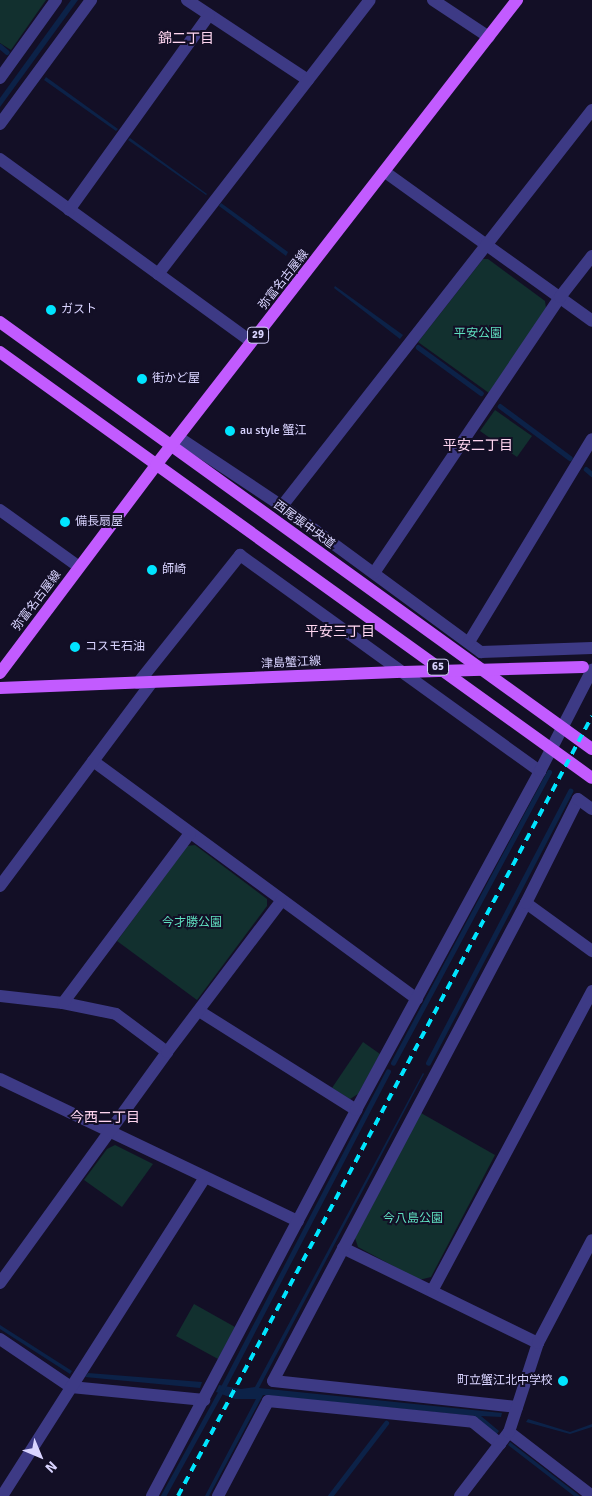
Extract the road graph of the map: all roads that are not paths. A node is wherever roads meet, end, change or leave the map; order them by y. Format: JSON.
{"nodes":[{"id":1,"x":56,"y":0,"type":"edge"},
{"id":2,"x":91,"y":0,"type":"edge"},
{"id":3,"x":187,"y":0,"type":"edge"},
{"id":4,"x":370,"y":0,"type":"edge"},
{"id":5,"x":433,"y":0,"type":"edge"},
{"id":6,"x":518,"y":0,"type":"edge"},
{"id":7,"x":209,"y":15,"type":"junction"},
{"id":8,"x":489,"y":37,"type":"junction"},
{"id":9,"x":0,"y":78,"type":"edge"},
{"id":10,"x":308,"y":80,"type":"junction"},
{"id":11,"x":592,"y":110,"type":"edge"},
{"id":12,"x":0,"y":124,"type":"edge"},
{"id":13,"x":0,"y":159,"type":"edge"},
{"id":14,"x":385,"y":172,"type":"junction"},
{"id":15,"x":69,"y":210,"type":"junction"},
{"id":16,"x":485,"y":244,"type":"junction"},
{"id":17,"x":592,"y":256,"type":"edge"},
{"id":18,"x":158,"y":274,"type":"junction"},
{"id":19,"x":560,"y":297,"type":"junction"},
{"id":20,"x":592,"y":321,"type":"edge"},
{"id":21,"x":0,"y":322,"type":"edge"},
{"id":22,"x":252,"y":342,"type":"junction"},
{"id":23,"x":0,"y":352,"type":"edge"},
{"id":24,"x":592,"y":439,"type":"edge"},
{"id":25,"x":175,"y":441,"type":"junction"},
{"id":26,"x":156,"y":465,"type":"junction"},
{"id":27,"x":282,"y":506,"type":"junction"},
{"id":28,"x":0,"y":510,"type":"edge"},
{"id":29,"x":79,"y":567,"type":"junction"},
{"id":30,"x":374,"y":574,"type":"junction"},
{"id":31,"x":469,"y":642,"type":"junction"},
{"id":32,"x":592,"y":648,"type":"edge"},
{"id":33,"x":588,"y":668,"type":"edge"},
{"id":34,"x":403,"y":672,"type":"junction"},
{"id":35,"x":0,"y":673,"type":"edge"},
{"id":36,"x":152,"y":682,"type":"junction"},
{"id":37,"x":138,"y":684,"type":"junction"},
{"id":38,"x":0,"y":688,"type":"edge"},
{"id":39,"x":592,"y":749,"type":"edge"},
{"id":40,"x":93,"y":761,"type":"junction"},
{"id":41,"x":540,"y":771,"type":"junction"},
{"id":42,"x":592,"y":778,"type":"edge"},
{"id":43,"x":592,"y":809,"type":"edge"},
{"id":44,"x":190,"y":833,"type":"junction"},
{"id":45,"x":0,"y":886,"type":"edge"},
{"id":46,"x":281,"y":901,"type":"junction"},
{"id":47,"x":526,"y":903,"type":"junction"},
{"id":48,"x":592,"y":951,"type":"edge"},
{"id":49,"x":592,"y":991,"type":"edge"},
{"id":50,"x":0,"y":996,"type":"edge"},
{"id":51,"x":417,"y":999,"type":"junction"},
{"id":52,"x":62,"y":1003,"type":"junction"},
{"id":53,"x":199,"y":1011,"type":"junction"},
{"id":54,"x":167,"y":1052,"type":"junction"},
{"id":55,"x":1,"y":1082,"type":"edge"},
{"id":56,"x":356,"y":1110,"type":"junction"},
{"id":57,"x":111,"y":1132,"type":"junction"},
{"id":58,"x":205,"y":1177,"type":"junction"},
{"id":59,"x":298,"y":1221,"type":"junction"},
{"id":60,"x":592,"y":1240,"type":"edge"},
{"id":61,"x":343,"y":1248,"type":"junction"},
{"id":62,"x":0,"y":1283,"type":"edge"},
{"id":63,"x":432,"y":1291,"type":"junction"},
{"id":64,"x":0,"y":1339,"type":"edge"},
{"id":65,"x":538,"y":1343,"type":"junction"},
{"id":66,"x":72,"y":1387,"type":"junction"},
{"id":67,"x":204,"y":1400,"type":"junction"},
{"id":68,"x":517,"y":1407,"type":"junction"},
{"id":69,"x":509,"y":1432,"type":"junction"},
{"id":70,"x":500,"y":1444,"type":"junction"},
{"id":71,"x":2,"y":1496,"type":"edge"},
{"id":72,"x":152,"y":1496,"type":"edge"},
{"id":73,"x":218,"y":1496,"type":"edge"},
{"id":74,"x":460,"y":1496,"type":"edge"},
{"id":75,"x":592,"y":1496,"type":"edge"}],
"edges":[{"from":1,"to":9,"type":"street"},
{"from":2,"to":12,"type":"street"},
{"from":3,"to":7,"type":"street"},
{"from":4,"to":10,"type":"street"},
{"from":5,"to":8,"type":"street"},
{"from":6,"to":8,"type":"main road","name":"弥富名古屋線","number":"29"},
{"from":7,"to":10,"type":"street"},
{"from":7,"to":15,"type":"street"},
{"from":8,"to":14,"type":"main road","name":"弥富名古屋線","number":"29"},
{"from":10,"to":18,"type":"street"},
{"from":11,"to":16,"type":"street"},
{"from":13,"to":15,"type":"street"},
{"from":14,"to":16,"type":"street"},
{"from":14,"to":22,"type":"main road","name":"弥富名古屋線","number":"29"},
{"from":15,"to":18,"type":"street"},
{"from":16,"to":19,"type":"street"},
{"from":16,"to":27,"type":"street"},
{"from":17,"to":19,"type":"street"},
{"from":18,"to":22,"type":"street"},
{"from":19,"to":20,"type":"street"},
{"from":19,"to":30,"type":"street"},
{"from":21,"to":25,"type":"main road","name":"西尾張中央道","number":"65"},
{"from":22,"to":25,"type":"main road","name":"弥富名古屋線","number":"29"},
{"from":23,"to":26,"type":"main road","number":"65"},
{"from":24,"to":31,"type":"street"},
{"from":25,"to":26,"type":"main road","name":"弥富名古屋線","number":"29"},
{"from":25,"to":27,"type":"street"},
{"from":25,"to":39,"type":"main road","name":"西尾張中央道","number":"65"},
{"from":26,"to":29,"type":"main road","name":"弥富名古屋線","number":"29"},
{"from":26,"to":42,"type":"main road","number":"65"},
{"from":27,"to":30,"type":"street"},
{"from":28,"to":29,"type":"street"},
{"from":29,"to":35,"type":"main road","name":"弥富名古屋線","number":"29"},
{"from":30,"to":31,"type":"street"},
{"from":31,"to":32,"type":"street"},
{"from":33,"to":34,"type":"main road","name":"津島蟹江線"},
{"from":33,"to":41,"type":"street"},
{"from":34,"to":36,"type":"main road","name":"津島蟹江線"},
{"from":34,"to":37,"type":"street"},
{"from":34,"to":41,"type":"street"},
{"from":36,"to":37,"type":"main road","name":"津島蟹江線"},
{"from":36,"to":40,"type":"street"},
{"from":37,"to":38,"type":"main road","name":"津島蟹江線"},
{"from":40,"to":44,"type":"street"},
{"from":40,"to":45,"type":"street"},
{"from":41,"to":51,"type":"street"},
{"from":43,"to":47,"type":"street"},
{"from":44,"to":46,"type":"street"},
{"from":44,"to":52,"type":"street"},
{"from":46,"to":51,"type":"street"},
{"from":46,"to":53,"type":"street"},
{"from":47,"to":48,"type":"street"},
{"from":47,"to":61,"type":"street"},
{"from":49,"to":63,"type":"street"},
{"from":50,"to":52,"type":"street"},
{"from":51,"to":56,"type":"street"},
{"from":52,"to":54,"type":"street"},
{"from":53,"to":54,"type":"street"},
{"from":53,"to":56,"type":"street"},
{"from":54,"to":57,"type":"street"},
{"from":55,"to":57,"type":"street"},
{"from":56,"to":59,"type":"street"},
{"from":57,"to":58,"type":"street"},
{"from":57,"to":62,"type":"street"},
{"from":58,"to":59,"type":"street"},
{"from":58,"to":66,"type":"street"},
{"from":59,"to":67,"type":"street"},
{"from":60,"to":65,"type":"street"},
{"from":61,"to":63,"type":"street"},
{"from":61,"to":68,"type":"street"},
{"from":63,"to":65,"type":"street"},
{"from":64,"to":66,"type":"street"},
{"from":65,"to":68,"type":"street"},
{"from":66,"to":67,"type":"street"},
{"from":66,"to":71,"type":"street"},
{"from":67,"to":72,"type":"street"},
{"from":68,"to":69,"type":"street"},
{"from":69,"to":70,"type":"street"},
{"from":69,"to":75,"type":"street"},
{"from":70,"to":73,"type":"street"},
{"from":70,"to":74,"type":"street"}]}
